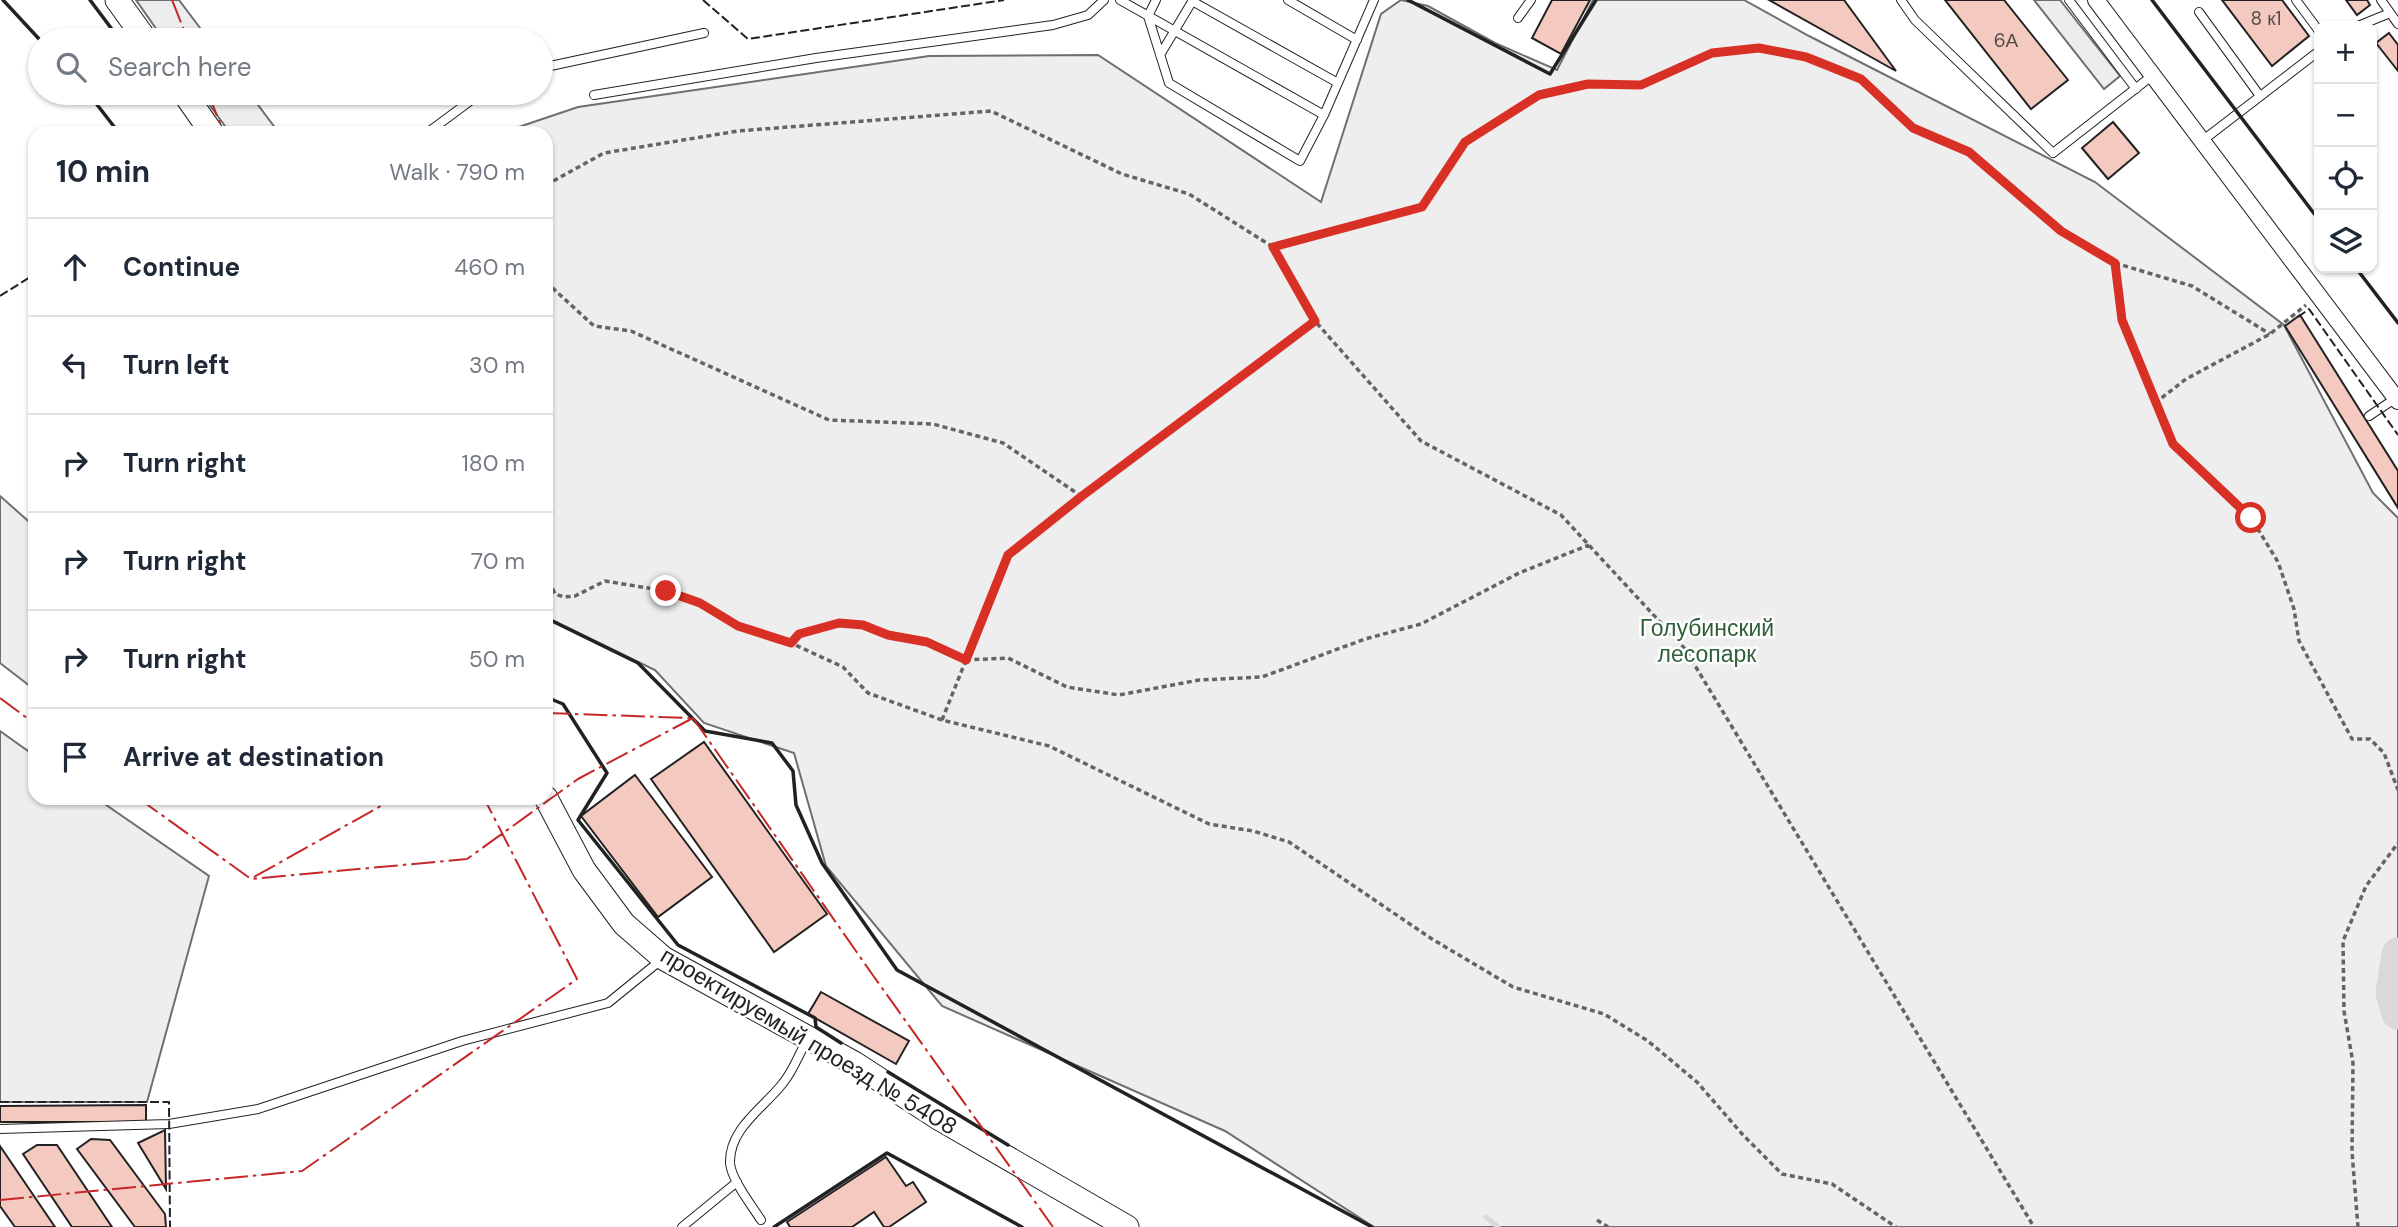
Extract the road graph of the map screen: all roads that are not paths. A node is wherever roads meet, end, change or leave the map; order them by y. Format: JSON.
{"nodes":[{"id":1,"x":117,"y":0,"type":"edge"},
{"id":2,"x":1104,"y":0,"type":"edge"},
{"id":3,"x":1120,"y":0,"type":"edge"},
{"id":4,"x":1156,"y":0,"type":"edge"},
{"id":5,"x":1288,"y":0,"type":"edge"},
{"id":6,"x":1374,"y":0,"type":"edge"},
{"id":7,"x":1531,"y":0,"type":"edge"},
{"id":8,"x":1901,"y":0,"type":"edge"},
{"id":9,"x":2069,"y":0,"type":"edge"},
{"id":10,"x":2096,"y":0,"type":"edge"},
{"id":11,"x":2296,"y":0,"type":"edge"},
{"id":12,"x":2381,"y":0,"type":"edge"},
{"id":13,"x":1192,"y":1,"type":"edge"},
{"id":14,"x":2199,"y":12,"type":"dead end"},
{"id":15,"x":2390,"y":13,"type":"junction"},
{"id":16,"x":1148,"y":16,"type":"junction"},
{"id":17,"x":1518,"y":18,"type":"dead end"},
{"id":18,"x":2370,"y":21,"type":"edge"},
{"id":19,"x":2314,"y":24,"type":"edge"},
{"id":20,"x":2398,"y":24,"type":"edge"},
{"id":21,"x":137,"y":28,"type":"edge"},
{"id":22,"x":1174,"y":31,"type":"junction"},
{"id":23,"x":704,"y":33,"type":"dead end"},
{"id":24,"x":1357,"y":40,"type":"junction"},
{"id":25,"x":1160,"y":55,"type":"junction"},
{"id":26,"x":2314,"y":55,"type":"edge"},
{"id":27,"x":553,"y":65,"type":"edge"},
{"id":28,"x":2153,"y":75,"type":"junction"},
{"id":29,"x":1338,"y":83,"type":"junction"},
{"id":30,"x":2136,"y":89,"type":"junction"},
{"id":31,"x":594,"y":95,"type":"dead end"},
{"id":32,"x":2260,"y":96,"type":"junction"},
{"id":33,"x":192,"y":105,"type":"edge"},
{"id":34,"x":465,"y":105,"type":"edge"},
{"id":35,"x":1324,"y":115,"type":"junction"},
{"id":36,"x":207,"y":126,"type":"edge"},
{"id":37,"x":436,"y":126,"type":"edge"},
{"id":38,"x":2202,"y":141,"type":"junction"},
{"id":39,"x":2397,"y":400,"type":"edge"},
{"id":40,"x":2369,"y":416,"type":"dead end"},
{"id":41,"x":550,"y":805,"type":"edge"},
{"id":42,"x":663,"y":958,"type":"junction"},
{"id":43,"x":808,"y":1037,"type":"junction"},
{"id":44,"x":0,"y":1129,"type":"edge"},
{"id":45,"x":737,"y":1182,"type":"junction"},
{"id":46,"x":761,"y":1220,"type":"dead end"},
{"id":47,"x":682,"y":1227,"type":"edge"},
{"id":48,"x":1127,"y":1227,"type":"edge"}],
"edges":[{"from":1,"to":21,"type":"street"},
{"from":2,"to":31,"type":"lane"},
{"from":3,"to":16,"type":"lane"},
{"from":4,"to":16,"type":"lane"},
{"from":5,"to":24,"type":"lane"},
{"from":6,"to":24,"type":"lane"},
{"from":7,"to":17,"type":"lane"},
{"from":8,"to":30,"type":"lane"},
{"from":9,"to":30,"type":"lane"},
{"from":10,"to":28,"type":"street"},
{"from":11,"to":19,"type":"lane"},
{"from":12,"to":15,"type":"lane"},
{"from":13,"to":22,"type":"lane"},
{"from":13,"to":29,"type":"lane"},
{"from":14,"to":32,"type":"lane"},
{"from":15,"to":18,"type":"lane"},
{"from":15,"to":20,"type":"lane"},
{"from":16,"to":22,"type":"lane"},
{"from":16,"to":25,"type":"lane"},
{"from":22,"to":25,"type":"lane"},
{"from":22,"to":35,"type":"lane"},
{"from":23,"to":27,"type":"lane"},
{"from":24,"to":29,"type":"lane"},
{"from":25,"to":35,"type":"lane"},
{"from":26,"to":32,"type":"lane"},
{"from":28,"to":30,"type":"lane"},
{"from":28,"to":38,"type":"street"},
{"from":29,"to":35,"type":"lane"},
{"from":32,"to":38,"type":"lane"},
{"from":33,"to":36,"type":"street"},
{"from":34,"to":37,"type":"lane"},
{"from":38,"to":39,"type":"street"},
{"from":39,"to":40,"type":"lane"},
{"from":41,"to":42,"type":"street","name":"проектируемый проезд № 5408"},
{"from":42,"to":43,"type":"street","name":"проектируемый проезд № 5408"},
{"from":42,"to":44,"type":"lane"},
{"from":43,"to":45,"type":"lane"},
{"from":43,"to":48,"type":"street","name":"проектируемый проезд № 5408"},
{"from":45,"to":46,"type":"lane"},
{"from":45,"to":47,"type":"lane"}]}
